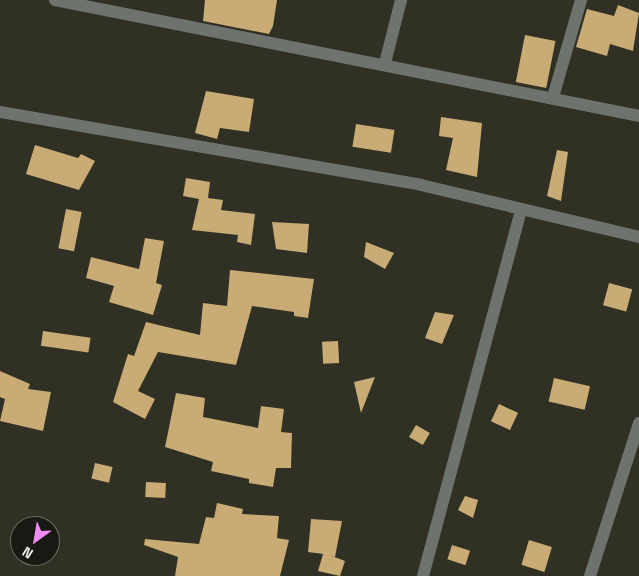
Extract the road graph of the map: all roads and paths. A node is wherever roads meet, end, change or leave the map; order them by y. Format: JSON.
{"nodes":[{"id":1,"x":55,"y":0,"type":"edge"},
{"id":2,"x":401,"y":0,"type":"edge"},
{"id":3,"x":581,"y":0,"type":"edge"},
{"id":4,"x":385,"y":63,"type":"junction"},
{"id":5,"x":553,"y":97,"type":"junction"},
{"id":6,"x":0,"y":112,"type":"edge"},
{"id":7,"x":639,"y":116,"type":"edge"},
{"id":8,"x":521,"y":209,"type":"junction"},
{"id":9,"x":639,"y":238,"type":"edge"},
{"id":10,"x":639,"y":423,"type":"edge"},
{"id":11,"x":423,"y":576,"type":"edge"},
{"id":12,"x":590,"y":576,"type":"edge"}],
"edges":[{"from":1,"to":4,"type":"street"},
{"from":2,"to":4,"type":"street"},
{"from":3,"to":5,"type":"street"},
{"from":4,"to":5,"type":"street"},
{"from":5,"to":7,"type":"street"},
{"from":6,"to":8,"type":"street"},
{"from":8,"to":9,"type":"street"},
{"from":8,"to":11,"type":"street"},
{"from":10,"to":12,"type":"street"}]}
